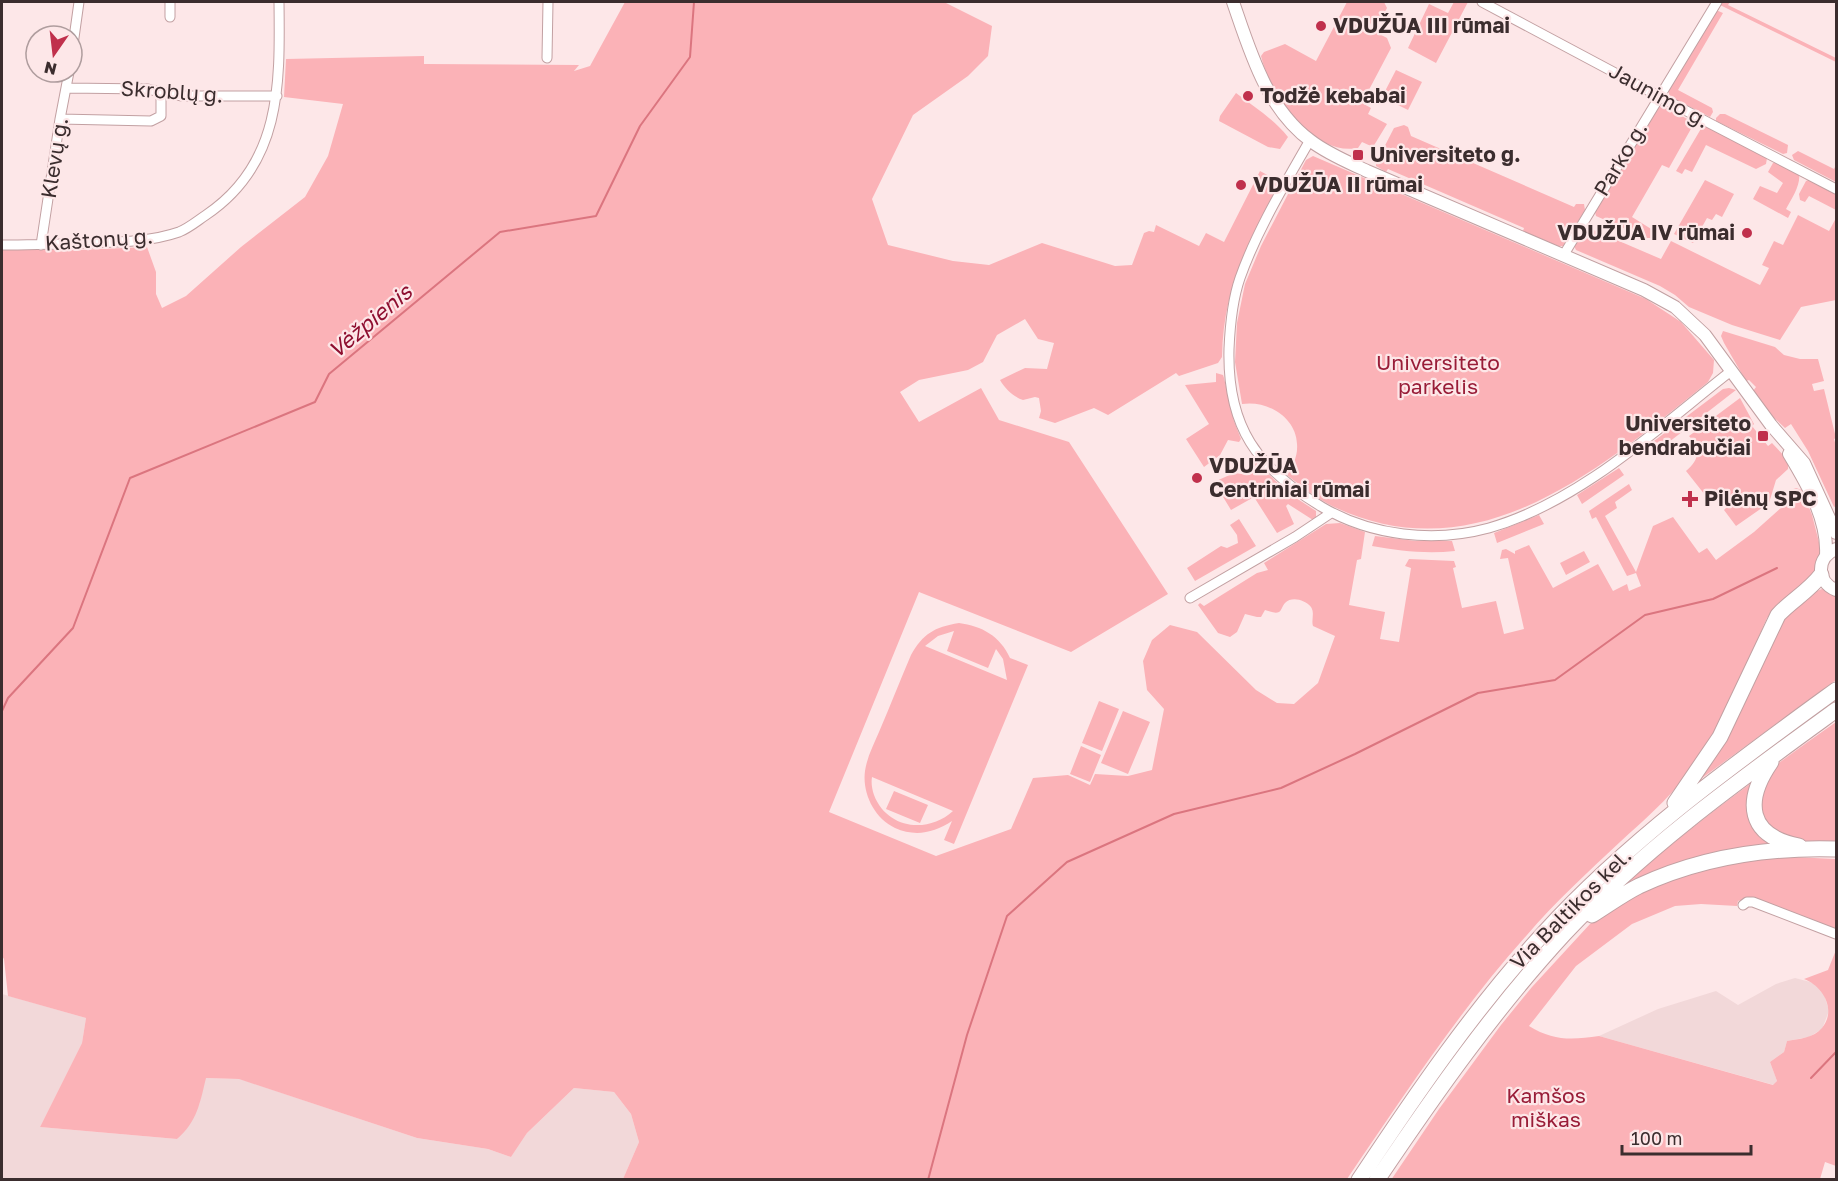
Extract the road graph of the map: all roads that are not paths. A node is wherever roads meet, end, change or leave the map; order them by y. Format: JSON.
{"nodes":[{"id":1,"x":79,"y":2,"type":"edge"},
{"id":2,"x":170,"y":2,"type":"edge"},
{"id":3,"x":279,"y":2,"type":"edge"},
{"id":4,"x":548,"y":2,"type":"edge"},
{"id":5,"x":1233,"y":2,"type":"edge"},
{"id":6,"x":1482,"y":2,"type":"edge"},
{"id":7,"x":1717,"y":2,"type":"edge"},
{"id":8,"x":170,"y":17,"type":"dead end"},
{"id":9,"x":76,"y":24,"type":"edge"},
{"id":10,"x":547,"y":58,"type":"dead end"},
{"id":11,"x":68,"y":84,"type":"edge"},
{"id":12,"x":67,"y":88,"type":"junction"},
{"id":13,"x":161,"y":92,"type":"junction"},
{"id":14,"x":277,"y":96,"type":"junction"},
{"id":15,"x":1659,"y":96,"type":"junction"},
{"id":16,"x":60,"y":119,"type":"junction"},
{"id":17,"x":1310,"y":140,"type":"junction"},
{"id":18,"x":1836,"y":189,"type":"edge"},
{"id":19,"x":2,"y":245,"type":"edge"},
{"id":20,"x":41,"y":245,"type":"junction"},
{"id":21,"x":1563,"y":256,"type":"junction"},
{"id":22,"x":1731,"y":371,"type":"junction"},
{"id":23,"x":1771,"y":425,"type":"junction"},
{"id":24,"x":1331,"y":513,"type":"junction"},
{"id":25,"x":1836,"y":533,"type":"edge"},
{"id":26,"x":1831,"y":552,"type":"edge"},
{"id":27,"x":1821,"y":575,"type":"junction"},
{"id":28,"x":1836,"y":590,"type":"edge"},
{"id":29,"x":1190,"y":598,"type":"dead end"},
{"id":30,"x":1836,"y":690,"type":"edge"},
{"id":31,"x":1836,"y":710,"type":"edge"},
{"id":32,"x":1778,"y":752,"type":"junction"},
{"id":33,"x":1662,"y":820,"type":"junction"},
{"id":34,"x":1811,"y":848,"type":"junction"},
{"id":35,"x":1836,"y":849,"type":"edge"},
{"id":36,"x":1743,"y":905,"type":"dead end"},
{"id":37,"x":1565,"y":933,"type":"junction"},
{"id":38,"x":1836,"y":934,"type":"edge"},
{"id":39,"x":1359,"y":1179,"type":"edge"},
{"id":40,"x":1377,"y":1179,"type":"edge"}],
"edges":[{"from":1,"to":9,"type":"street"},
{"from":2,"to":8,"type":"street"},
{"from":3,"to":14,"type":"street","name":"Kaštonų g."},
{"from":4,"to":10,"type":"street"},
{"from":5,"to":17,"type":"main road"},
{"from":6,"to":15,"type":"street","name":"Jaunimo g."},
{"from":7,"to":15,"type":"street","name":"Parko g."},
{"from":11,"to":12,"type":"street","name":"Klevų g."},
{"from":12,"to":13,"type":"street","name":"Skroblų g."},
{"from":12,"to":16,"type":"street","name":"Klevų g."},
{"from":13,"to":14,"type":"street","name":"Skroblų g."},
{"from":13,"to":16,"type":"street"},
{"from":14,"to":20,"type":"street","name":"Kaštonų g."},
{"from":15,"to":18,"type":"street","name":"Jaunimo g."},
{"from":15,"to":21,"type":"street","name":"Parko g."},
{"from":16,"to":20,"type":"street","name":"Klevų g."},
{"from":17,"to":21,"type":"main road"},
{"from":17,"to":24,"type":"street"},
{"from":19,"to":20,"type":"street","name":"Kaštonų g."},
{"from":21,"to":22,"type":"main road"},
{"from":22,"to":23,"type":"main road"},
{"from":22,"to":24,"type":"street"},
{"from":23,"to":25,"type":"main road"},
{"from":23,"to":26,"type":"main road"},
{"from":24,"to":29,"type":"street"},
{"from":26,"to":27,"type":"main road"},
{"from":27,"to":28,"type":"main road"},
{"from":27,"to":33,"type":"highway"},
{"from":30,"to":33,"type":"highway","name":"Via Baltikos kel."},
{"from":31,"to":32,"type":"highway","name":"Via Baltikos kel."},
{"from":32,"to":34,"type":"highway"},
{"from":32,"to":37,"type":"highway","name":"Via Baltikos kel."},
{"from":33,"to":39,"type":"highway","name":"Via Baltikos kel."},
{"from":34,"to":35,"type":"highway"},
{"from":34,"to":37,"type":"highway"},
{"from":36,"to":38,"type":"street"},
{"from":37,"to":40,"type":"highway","name":"Via Baltikos kel."}]}
